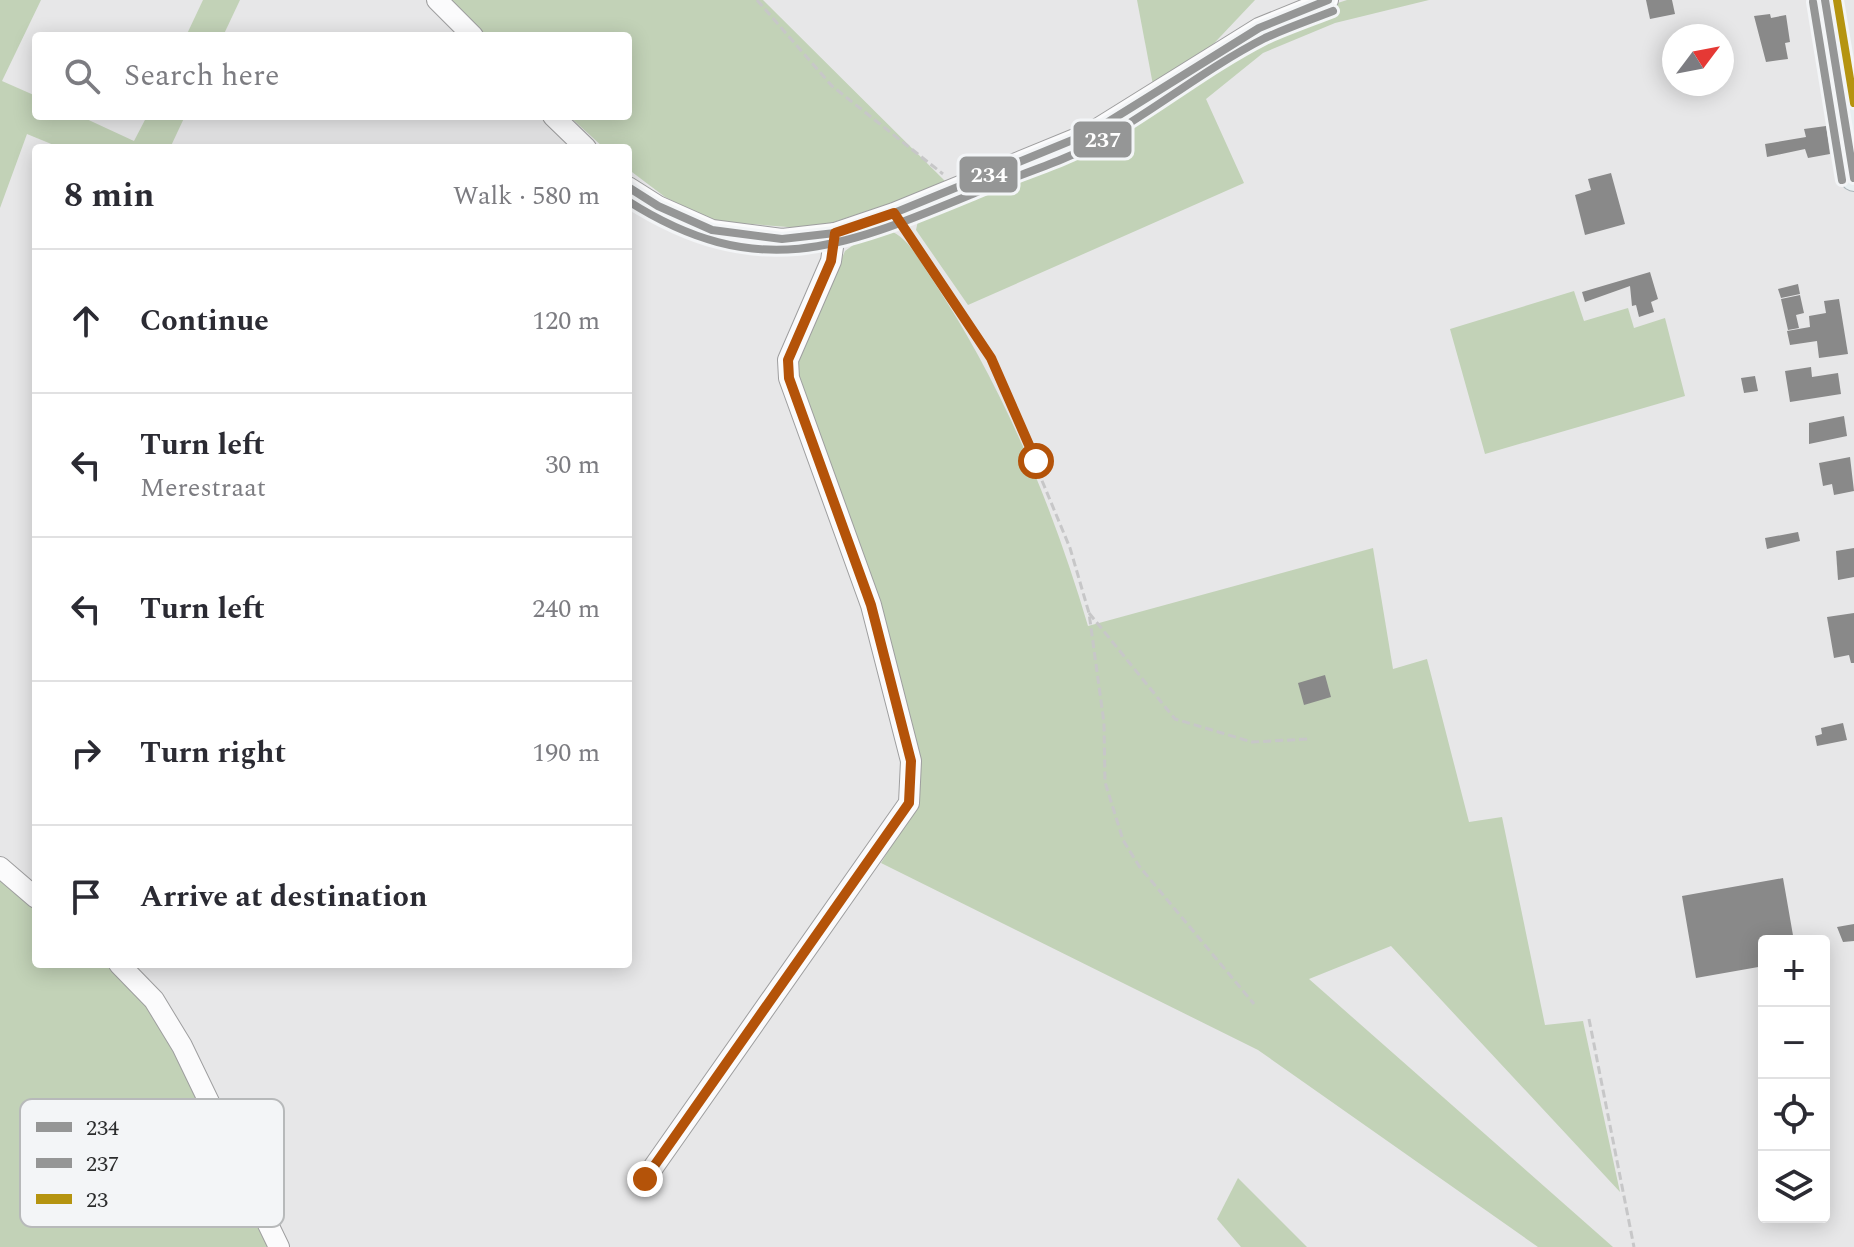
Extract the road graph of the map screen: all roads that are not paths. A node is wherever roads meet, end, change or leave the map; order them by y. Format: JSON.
{"nodes":[{"id":1,"x":437,"y":0,"type":"edge"},
{"id":2,"x":1328,"y":0,"type":"edge"},
{"id":3,"x":1825,"y":0,"type":"edge"},
{"id":4,"x":469,"y":32,"type":"edge"},
{"id":5,"x":557,"y":120,"type":"edge"},
{"id":6,"x":582,"y":144,"type":"edge"},
{"id":7,"x":1854,"y":178,"type":"edge"},
{"id":8,"x":632,"y":190,"type":"edge"},
{"id":9,"x":835,"y":233,"type":"junction"},
{"id":10,"x":0,"y":867,"type":"edge"},
{"id":11,"x":32,"y":895,"type":"edge"},
{"id":12,"x":123,"y":968,"type":"edge"},
{"id":13,"x":207,"y":1099,"type":"edge"},
{"id":14,"x":645,"y":1179,"type":"dead end"},
{"id":15,"x":269,"y":1227,"type":"edge"},
{"id":16,"x":279,"y":1247,"type":"edge"}],
"edges":[{"from":1,"to":4,"type":"street"},
{"from":2,"to":9,"type":"street"},
{"from":3,"to":7,"type":"main road"},
{"from":5,"to":6,"type":"street"},
{"from":8,"to":9,"type":"street"},
{"from":9,"to":14,"type":"street"},
{"from":10,"to":11,"type":"street"},
{"from":12,"to":13,"type":"street"},
{"from":15,"to":16,"type":"street"}]}
